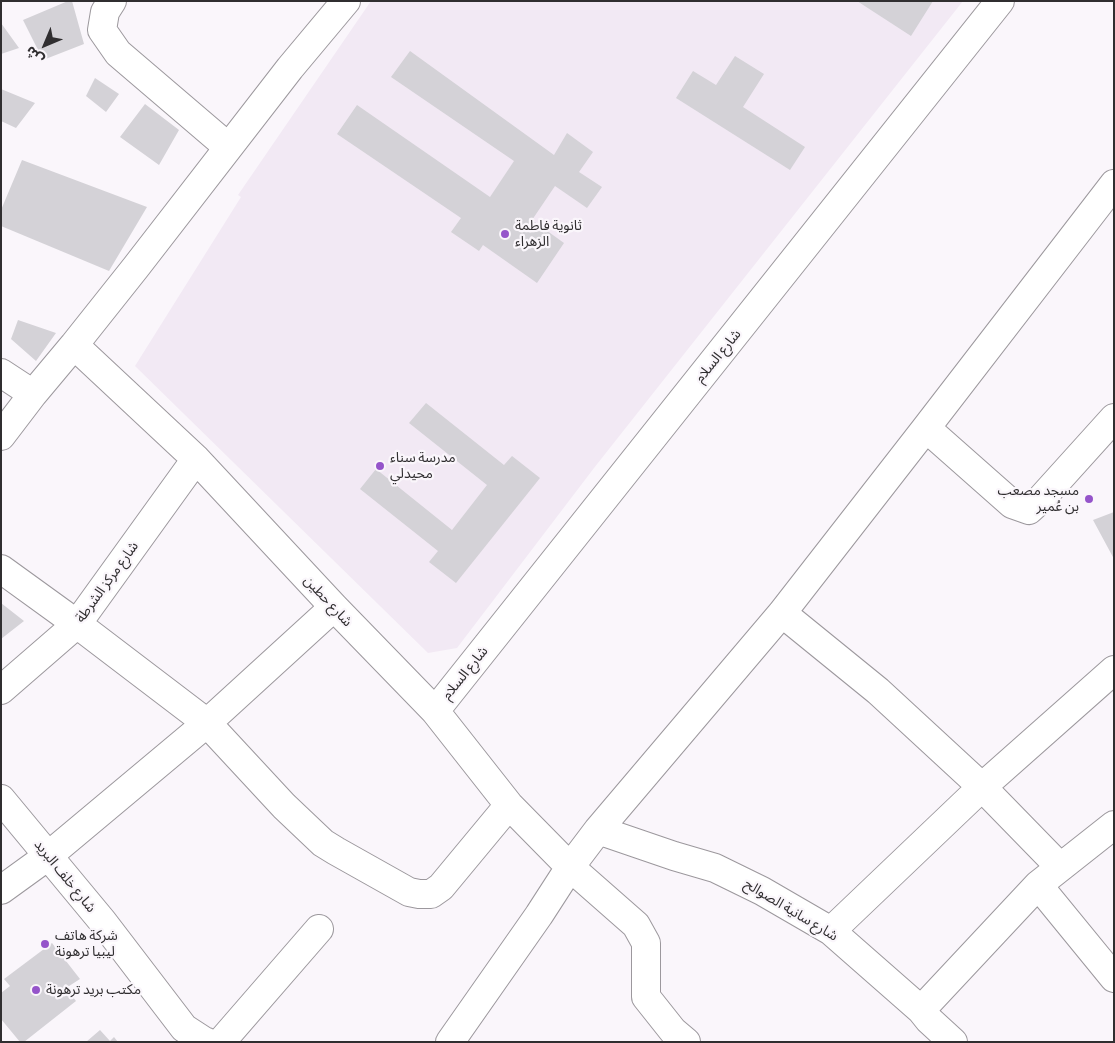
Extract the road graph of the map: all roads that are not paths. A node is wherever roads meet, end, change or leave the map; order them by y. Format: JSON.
{"nodes":[{"id":1,"x":112,"y":1,"type":"edge"},
{"id":2,"x":346,"y":1,"type":"edge"},
{"id":3,"x":1000,"y":1,"type":"edge"},
{"id":4,"x":228,"y":147,"type":"junction"},
{"id":5,"x":1114,"y":184,"type":"edge"},
{"id":6,"x":74,"y":346,"type":"junction"},
{"id":7,"x":1,"y":373,"type":"edge"},
{"id":8,"x":33,"y":394,"type":"junction"},
{"id":9,"x":1114,"y":418,"type":"edge"},
{"id":10,"x":926,"y":428,"type":"junction"},
{"id":11,"x":1,"y":436,"type":"edge"},
{"id":12,"x":196,"y":459,"type":"junction"},
{"id":13,"x":1,"y":569,"type":"edge"},
{"id":14,"x":334,"y":607,"type":"junction"},
{"id":15,"x":782,"y":613,"type":"junction"},
{"id":16,"x":77,"y":624,"type":"junction"},
{"id":17,"x":1114,"y":670,"type":"edge"},
{"id":18,"x":1,"y":690,"type":"edge"},
{"id":19,"x":435,"y":711,"type":"junction"},
{"id":20,"x":207,"y":723,"type":"junction"},
{"id":21,"x":982,"y":787,"type":"junction"},
{"id":22,"x":1,"y":799,"type":"edge"},
{"id":23,"x":509,"y":805,"type":"junction"},
{"id":24,"x":1114,"y":825,"type":"edge"},
{"id":25,"x":598,"y":830,"type":"junction"},
{"id":26,"x":48,"y":856,"type":"junction"},
{"id":27,"x":570,"y":867,"type":"junction"},
{"id":28,"x":1060,"y":867,"type":"junction"},
{"id":29,"x":1038,"y":885,"type":"junction"},
{"id":30,"x":1,"y":890,"type":"edge"},
{"id":31,"x":319,"y":929,"type":"dead end"},
{"id":32,"x":831,"y":931,"type":"junction"},
{"id":33,"x":1114,"y":978,"type":"edge"},
{"id":34,"x":920,"y":1010,"type":"junction"},
{"id":35,"x":208,"y":1042,"type":"edge"},
{"id":36,"x":221,"y":1042,"type":"edge"},
{"id":37,"x":450,"y":1042,"type":"edge"},
{"id":38,"x":686,"y":1042,"type":"edge"},
{"id":39,"x":953,"y":1042,"type":"edge"}],
"edges":[{"from":1,"to":4,"type":"street"},
{"from":2,"to":4,"type":"street"},
{"from":3,"to":19,"type":"street","name":"شارع السلام"},
{"from":4,"to":6,"type":"street"},
{"from":5,"to":10,"type":"street"},
{"from":6,"to":8,"type":"street"},
{"from":6,"to":12,"type":"street","name":"شارع حطين"},
{"from":7,"to":8,"type":"street"},
{"from":8,"to":11,"type":"street"},
{"from":9,"to":10,"type":"street"},
{"from":10,"to":15,"type":"street"},
{"from":12,"to":14,"type":"street","name":"شارع حطين"},
{"from":12,"to":16,"type":"street","name":"شارع مركز الشرطة"},
{"from":13,"to":16,"type":"street"},
{"from":14,"to":19,"type":"street","name":"شارع حطين"},
{"from":14,"to":20,"type":"street"},
{"from":15,"to":21,"type":"street"},
{"from":15,"to":25,"type":"street"},
{"from":16,"to":18,"type":"street","name":"شارع مركز الشرطة"},
{"from":16,"to":20,"type":"street"},
{"from":17,"to":21,"type":"street"},
{"from":19,"to":23,"type":"street","name":"شارع حطين"},
{"from":20,"to":23,"type":"street"},
{"from":20,"to":26,"type":"street"},
{"from":21,"to":28,"type":"street"},
{"from":21,"to":32,"type":"street"},
{"from":22,"to":26,"type":"street","name":"شارع خلف البريد"},
{"from":23,"to":27,"type":"street","name":"شارع حطين"},
{"from":24,"to":28,"type":"street"},
{"from":25,"to":27,"type":"street"},
{"from":25,"to":32,"type":"street","name":"شارع سانية الصوالح"},
{"from":26,"to":30,"type":"street"},
{"from":26,"to":35,"type":"street","name":"شارع خلف البريد"},
{"from":27,"to":37,"type":"street"},
{"from":27,"to":38,"type":"street","name":"شارع حطين"},
{"from":28,"to":29,"type":"street"},
{"from":29,"to":33,"type":"street"},
{"from":29,"to":34,"type":"street"},
{"from":31,"to":36,"type":"street"},
{"from":32,"to":34,"type":"street","name":"شارع سانية الصوالح"},
{"from":34,"to":39,"type":"street","name":"شارع سانية الصوالح"}]}
